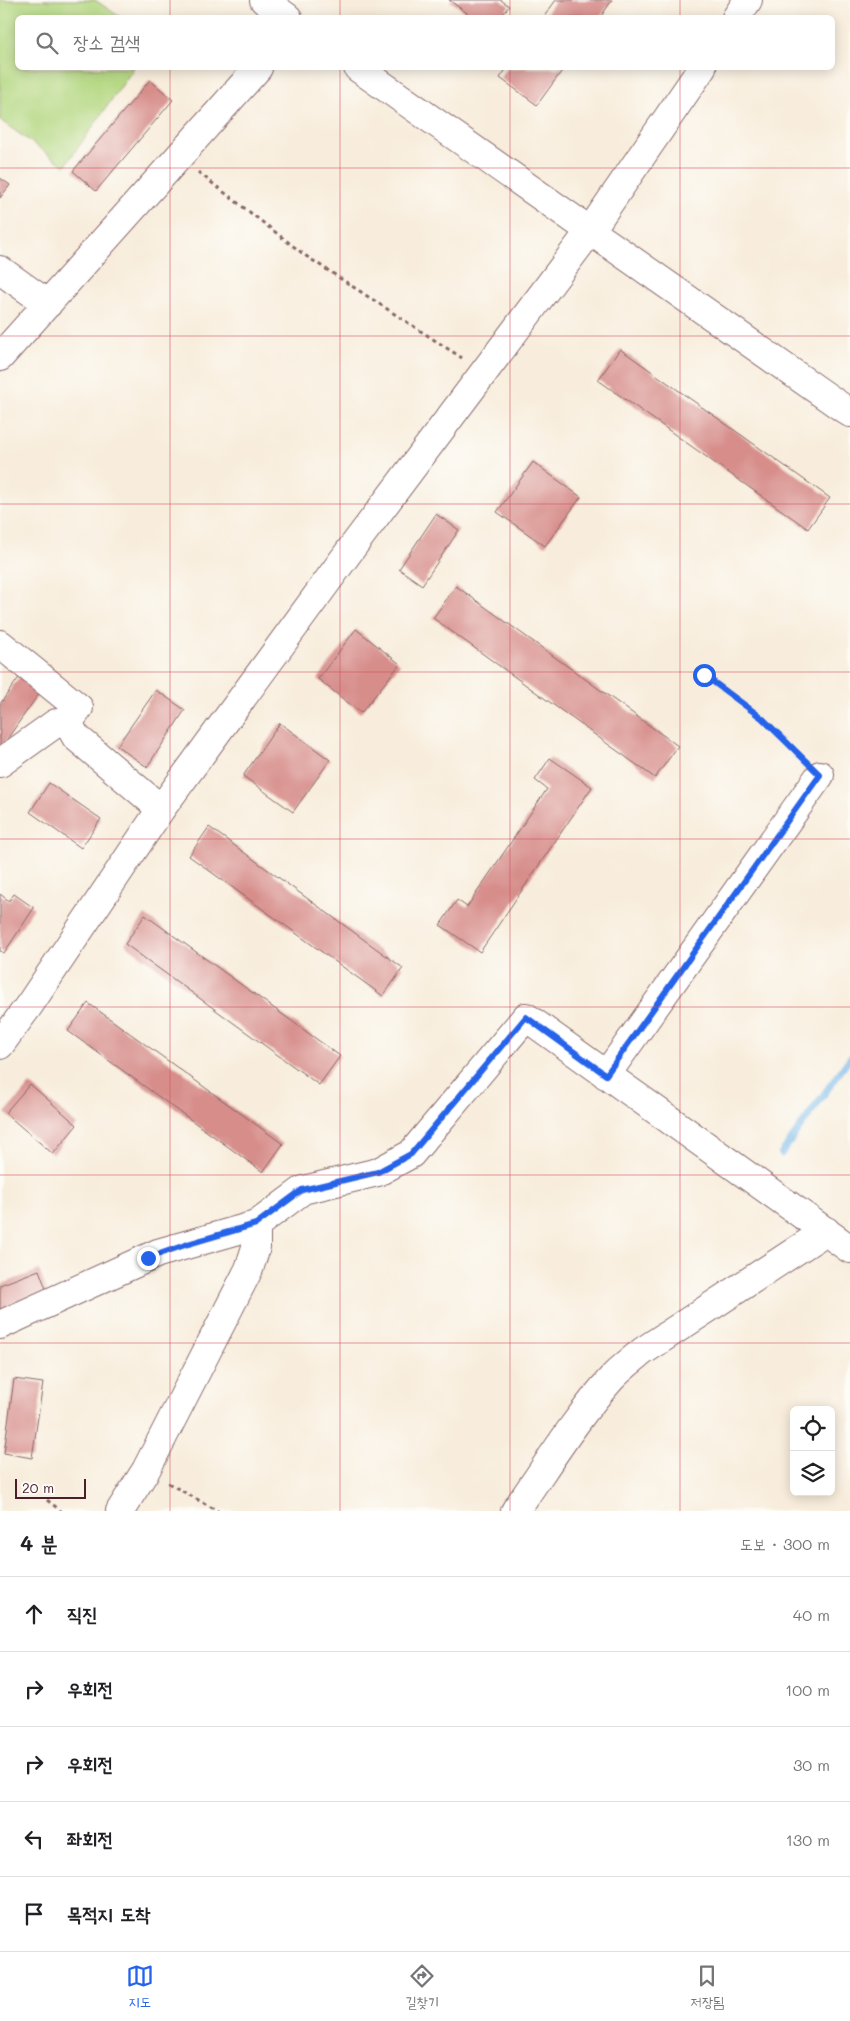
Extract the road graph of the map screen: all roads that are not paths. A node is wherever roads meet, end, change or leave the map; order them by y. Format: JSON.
{"nodes":[{"id":1,"x":264,"y":0,"type":"edge"},
{"id":2,"x":748,"y":0,"type":"edge"},
{"id":3,"x":284,"y":15,"type":"edge"},
{"id":4,"x":738,"y":15,"type":"edge"},
{"id":5,"x":256,"y":70,"type":"edge"},
{"id":6,"x":361,"y":70,"type":"edge"},
{"id":7,"x":701,"y":70,"type":"edge"},
{"id":8,"x":590,"y":231,"type":"junction"},
{"id":9,"x":0,"y":270,"type":"edge"},
{"id":10,"x":48,"y":304,"type":"junction"},
{"id":11,"x":0,"y":357,"type":"edge"},
{"id":12,"x":850,"y":412,"type":"edge"},
{"id":13,"x":0,"y":644,"type":"edge"},
{"id":14,"x":68,"y":723,"type":"junction"},
{"id":15,"x":0,"y":763,"type":"edge"},
{"id":16,"x":820,"y":775,"type":"road end"},
{"id":17,"x":161,"y":809,"type":"junction"},
{"id":18,"x":0,"y":1045,"type":"edge"},
{"id":19,"x":606,"y":1075,"type":"junction"},
{"id":20,"x":256,"y":1224,"type":"junction"},
{"id":21,"x":826,"y":1231,"type":"junction"},
{"id":22,"x":850,"y":1249,"type":"edge"},
{"id":23,"x":0,"y":1325,"type":"edge"},
{"id":24,"x":120,"y":1511,"type":"edge"},
{"id":25,"x":515,"y":1511,"type":"edge"}],
"edges":[{"from":1,"to":3,"type":"street"},
{"from":2,"to":4,"type":"street"},
{"from":5,"to":10,"type":"street"},
{"from":6,"to":8,"type":"street"},
{"from":7,"to":8,"type":"street"},
{"from":8,"to":12,"type":"street"},
{"from":8,"to":17,"type":"street"},
{"from":9,"to":10,"type":"street"},
{"from":10,"to":11,"type":"street"},
{"from":13,"to":14,"type":"street"},
{"from":14,"to":15,"type":"street"},
{"from":14,"to":17,"type":"street"},
{"from":16,"to":19,"type":"street"},
{"from":17,"to":18,"type":"street"},
{"from":19,"to":20,"type":"street"},
{"from":19,"to":21,"type":"street"},
{"from":20,"to":23,"type":"street"},
{"from":20,"to":24,"type":"street"},
{"from":21,"to":22,"type":"street"},
{"from":21,"to":25,"type":"street"}]}
